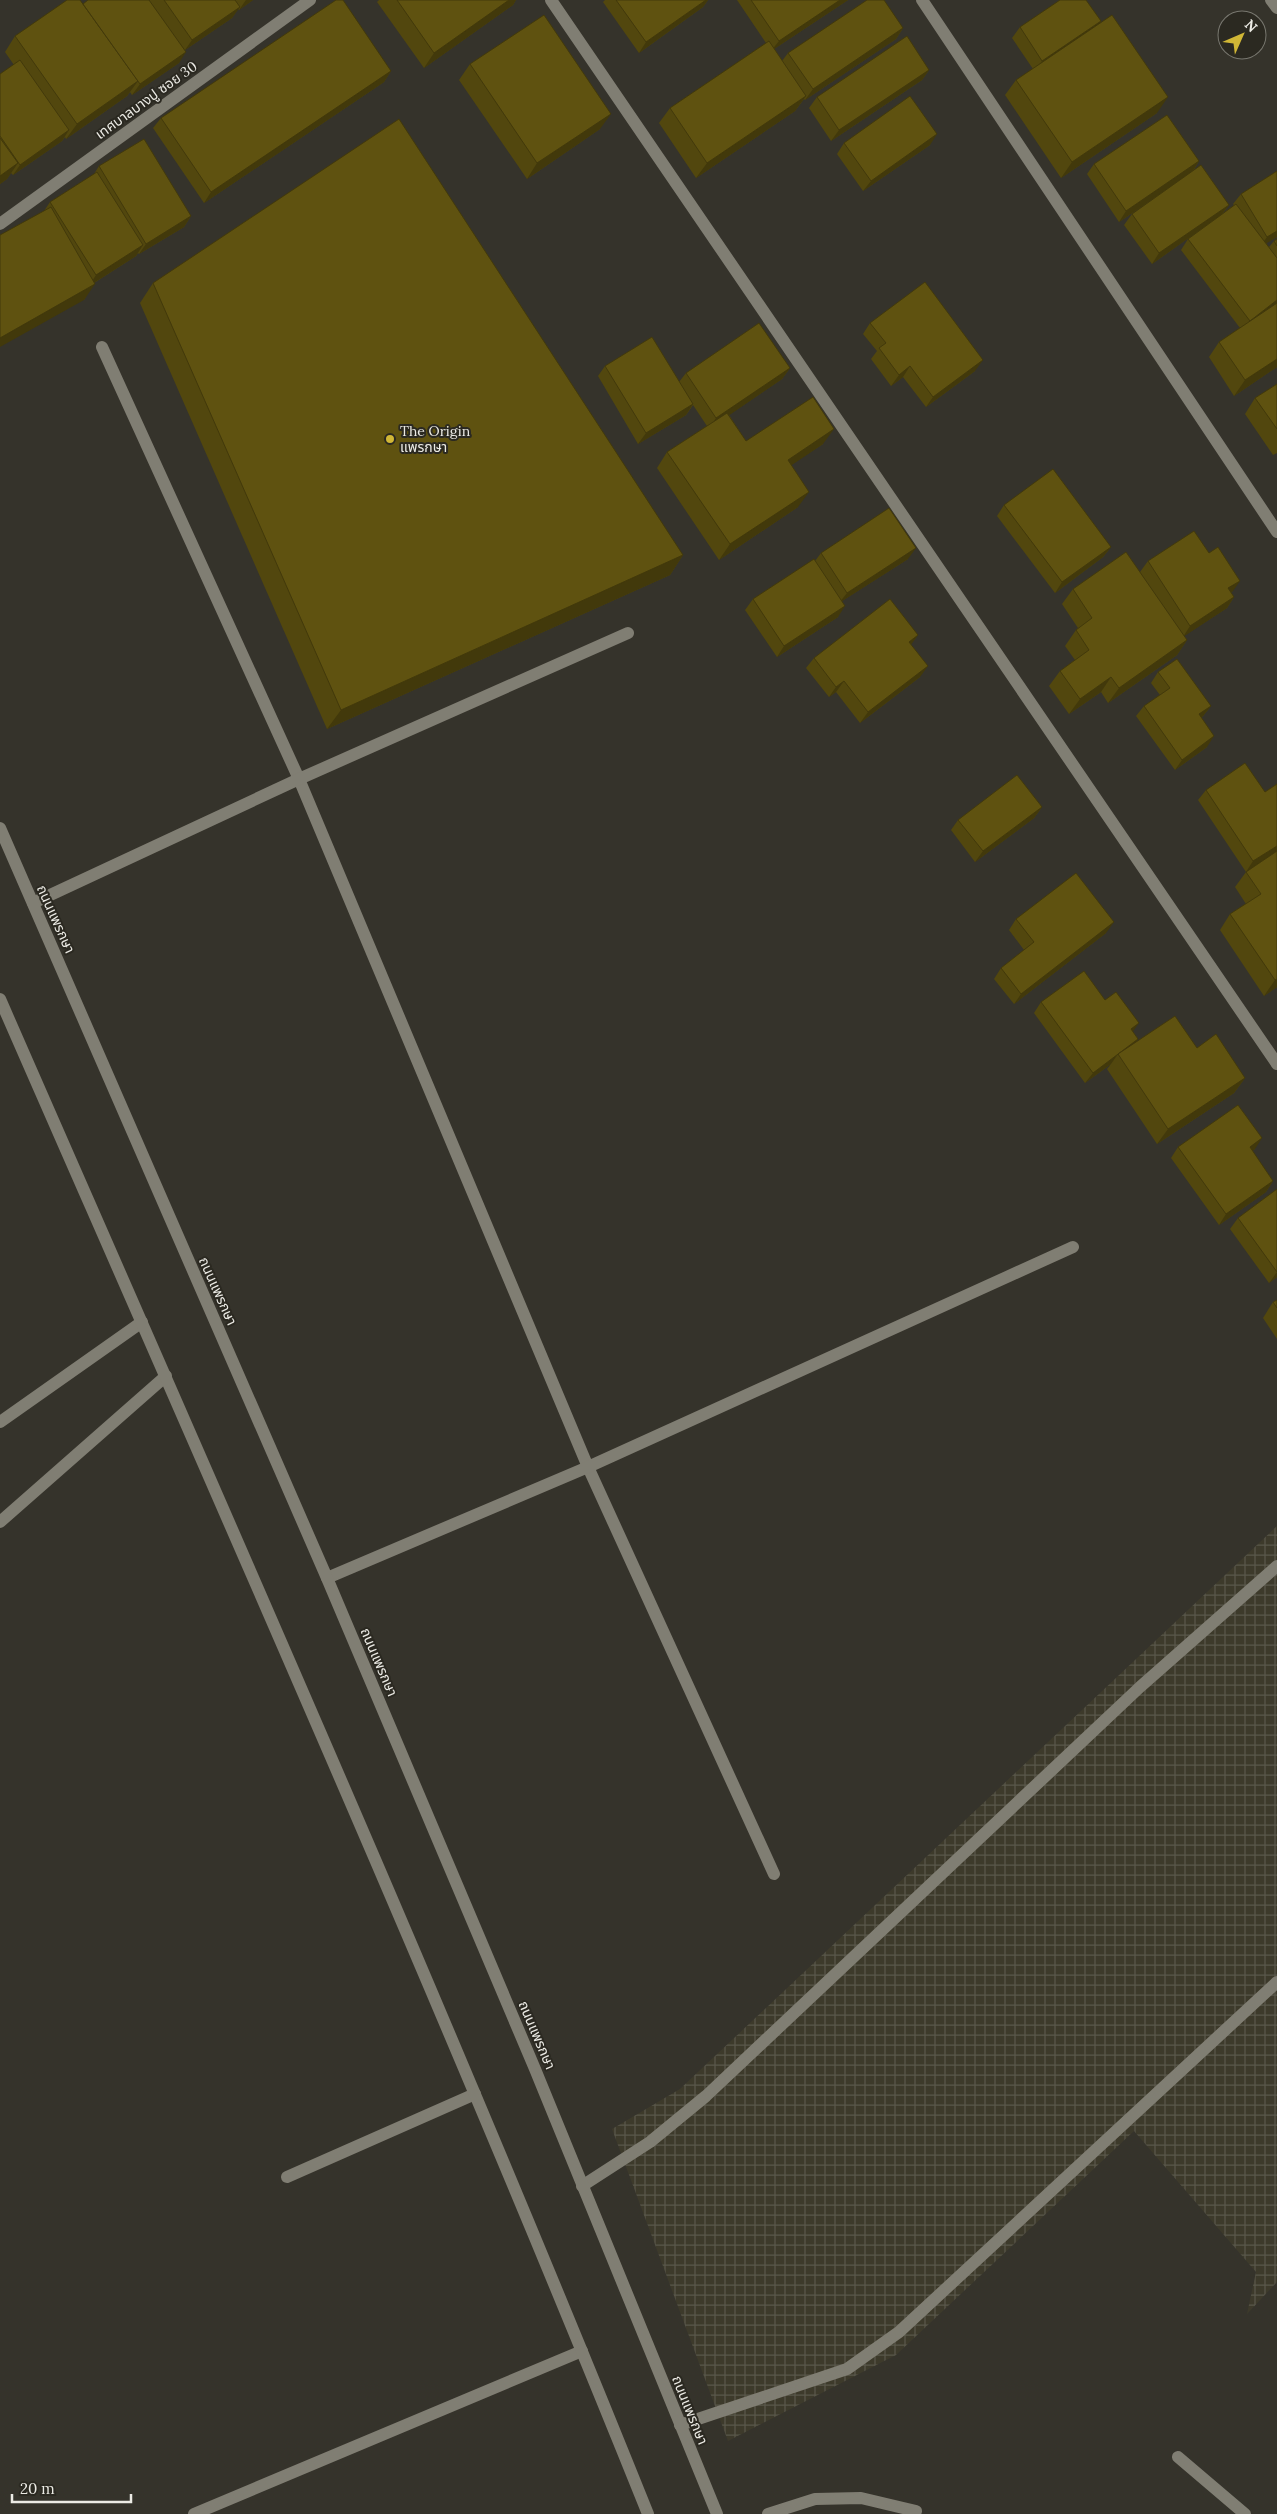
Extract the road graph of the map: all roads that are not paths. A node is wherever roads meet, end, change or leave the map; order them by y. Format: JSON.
{"nodes":[{"id":1,"x":310,"y":0,"type":"edge"},
{"id":2,"x":551,"y":0,"type":"edge"},
{"id":3,"x":922,"y":0,"type":"edge"},
{"id":4,"x":1272,"y":0,"type":"edge"},
{"id":5,"x":1277,"y":8,"type":"edge"},
{"id":6,"x":0,"y":224,"type":"edge"},
{"id":7,"x":102,"y":347,"type":"dead end"},
{"id":8,"x":1277,"y":532,"type":"edge"},
{"id":9,"x":628,"y":633,"type":"dead end"},
{"id":10,"x":299,"y":779,"type":"junction"},
{"id":11,"x":0,"y":828,"type":"edge"},
{"id":12,"x":33,"y":903,"type":"junction"},
{"id":13,"x":0,"y":998,"type":"edge"},
{"id":14,"x":1277,"y":1064,"type":"edge"},
{"id":15,"x":1073,"y":1247,"type":"dead end"},
{"id":16,"x":142,"y":1322,"type":"junction"},
{"id":17,"x":166,"y":1376,"type":"junction"},
{"id":18,"x":0,"y":1422,"type":"edge"},
{"id":19,"x":588,"y":1467,"type":"junction"},
{"id":20,"x":0,"y":1522,"type":"edge"},
{"id":21,"x":1277,"y":1566,"type":"edge"},
{"id":22,"x":327,"y":1578,"type":"junction"},
{"id":23,"x":774,"y":1874,"type":"dead end"},
{"id":24,"x":1277,"y":1982,"type":"edge"},
{"id":25,"x":475,"y":2094,"type":"junction"},
{"id":26,"x":287,"y":2177,"type":"dead end"},
{"id":27,"x":582,"y":2186,"type":"junction"},
{"id":28,"x":582,"y":2351,"type":"junction"},
{"id":29,"x":680,"y":2425,"type":"junction"},
{"id":30,"x":1178,"y":2458,"type":"dead end"},
{"id":31,"x":916,"y":2511,"type":"dead end"},
{"id":32,"x":194,"y":2514,"type":"edge"},
{"id":33,"x":648,"y":2514,"type":"edge"},
{"id":34,"x":716,"y":2514,"type":"edge"},
{"id":35,"x":768,"y":2514,"type":"edge"},
{"id":36,"x":1245,"y":2514,"type":"edge"}],
"edges":[{"from":1,"to":6,"type":"street","name":"เทศบาลบางปู ซอย 30"},
{"from":2,"to":14,"type":"street"},
{"from":3,"to":8,"type":"street"},
{"from":4,"to":5,"type":"street"},
{"from":7,"to":10,"type":"street"},
{"from":9,"to":10,"type":"street"},
{"from":10,"to":12,"type":"street"},
{"from":10,"to":19,"type":"street"},
{"from":11,"to":12,"type":"street","name":"ถนนแพรกษา"},
{"from":12,"to":22,"type":"street","name":"ถนนแพรกษา"},
{"from":13,"to":16,"type":"street"},
{"from":15,"to":19,"type":"street"},
{"from":16,"to":17,"type":"street"},
{"from":16,"to":18,"type":"street"},
{"from":17,"to":20,"type":"street"},
{"from":17,"to":25,"type":"street"},
{"from":19,"to":22,"type":"street"},
{"from":19,"to":23,"type":"street"},
{"from":21,"to":27,"type":"street"},
{"from":22,"to":27,"type":"street","name":"ถนนแพรกษา"},
{"from":24,"to":29,"type":"street"},
{"from":25,"to":26,"type":"street"},
{"from":25,"to":28,"type":"street"},
{"from":27,"to":29,"type":"street","name":"ถนนแพรกษา"},
{"from":28,"to":32,"type":"street"},
{"from":28,"to":33,"type":"street"},
{"from":29,"to":34,"type":"street","name":"ถนนแพรกษา"},
{"from":30,"to":36,"type":"street"},
{"from":31,"to":35,"type":"street"}]}
